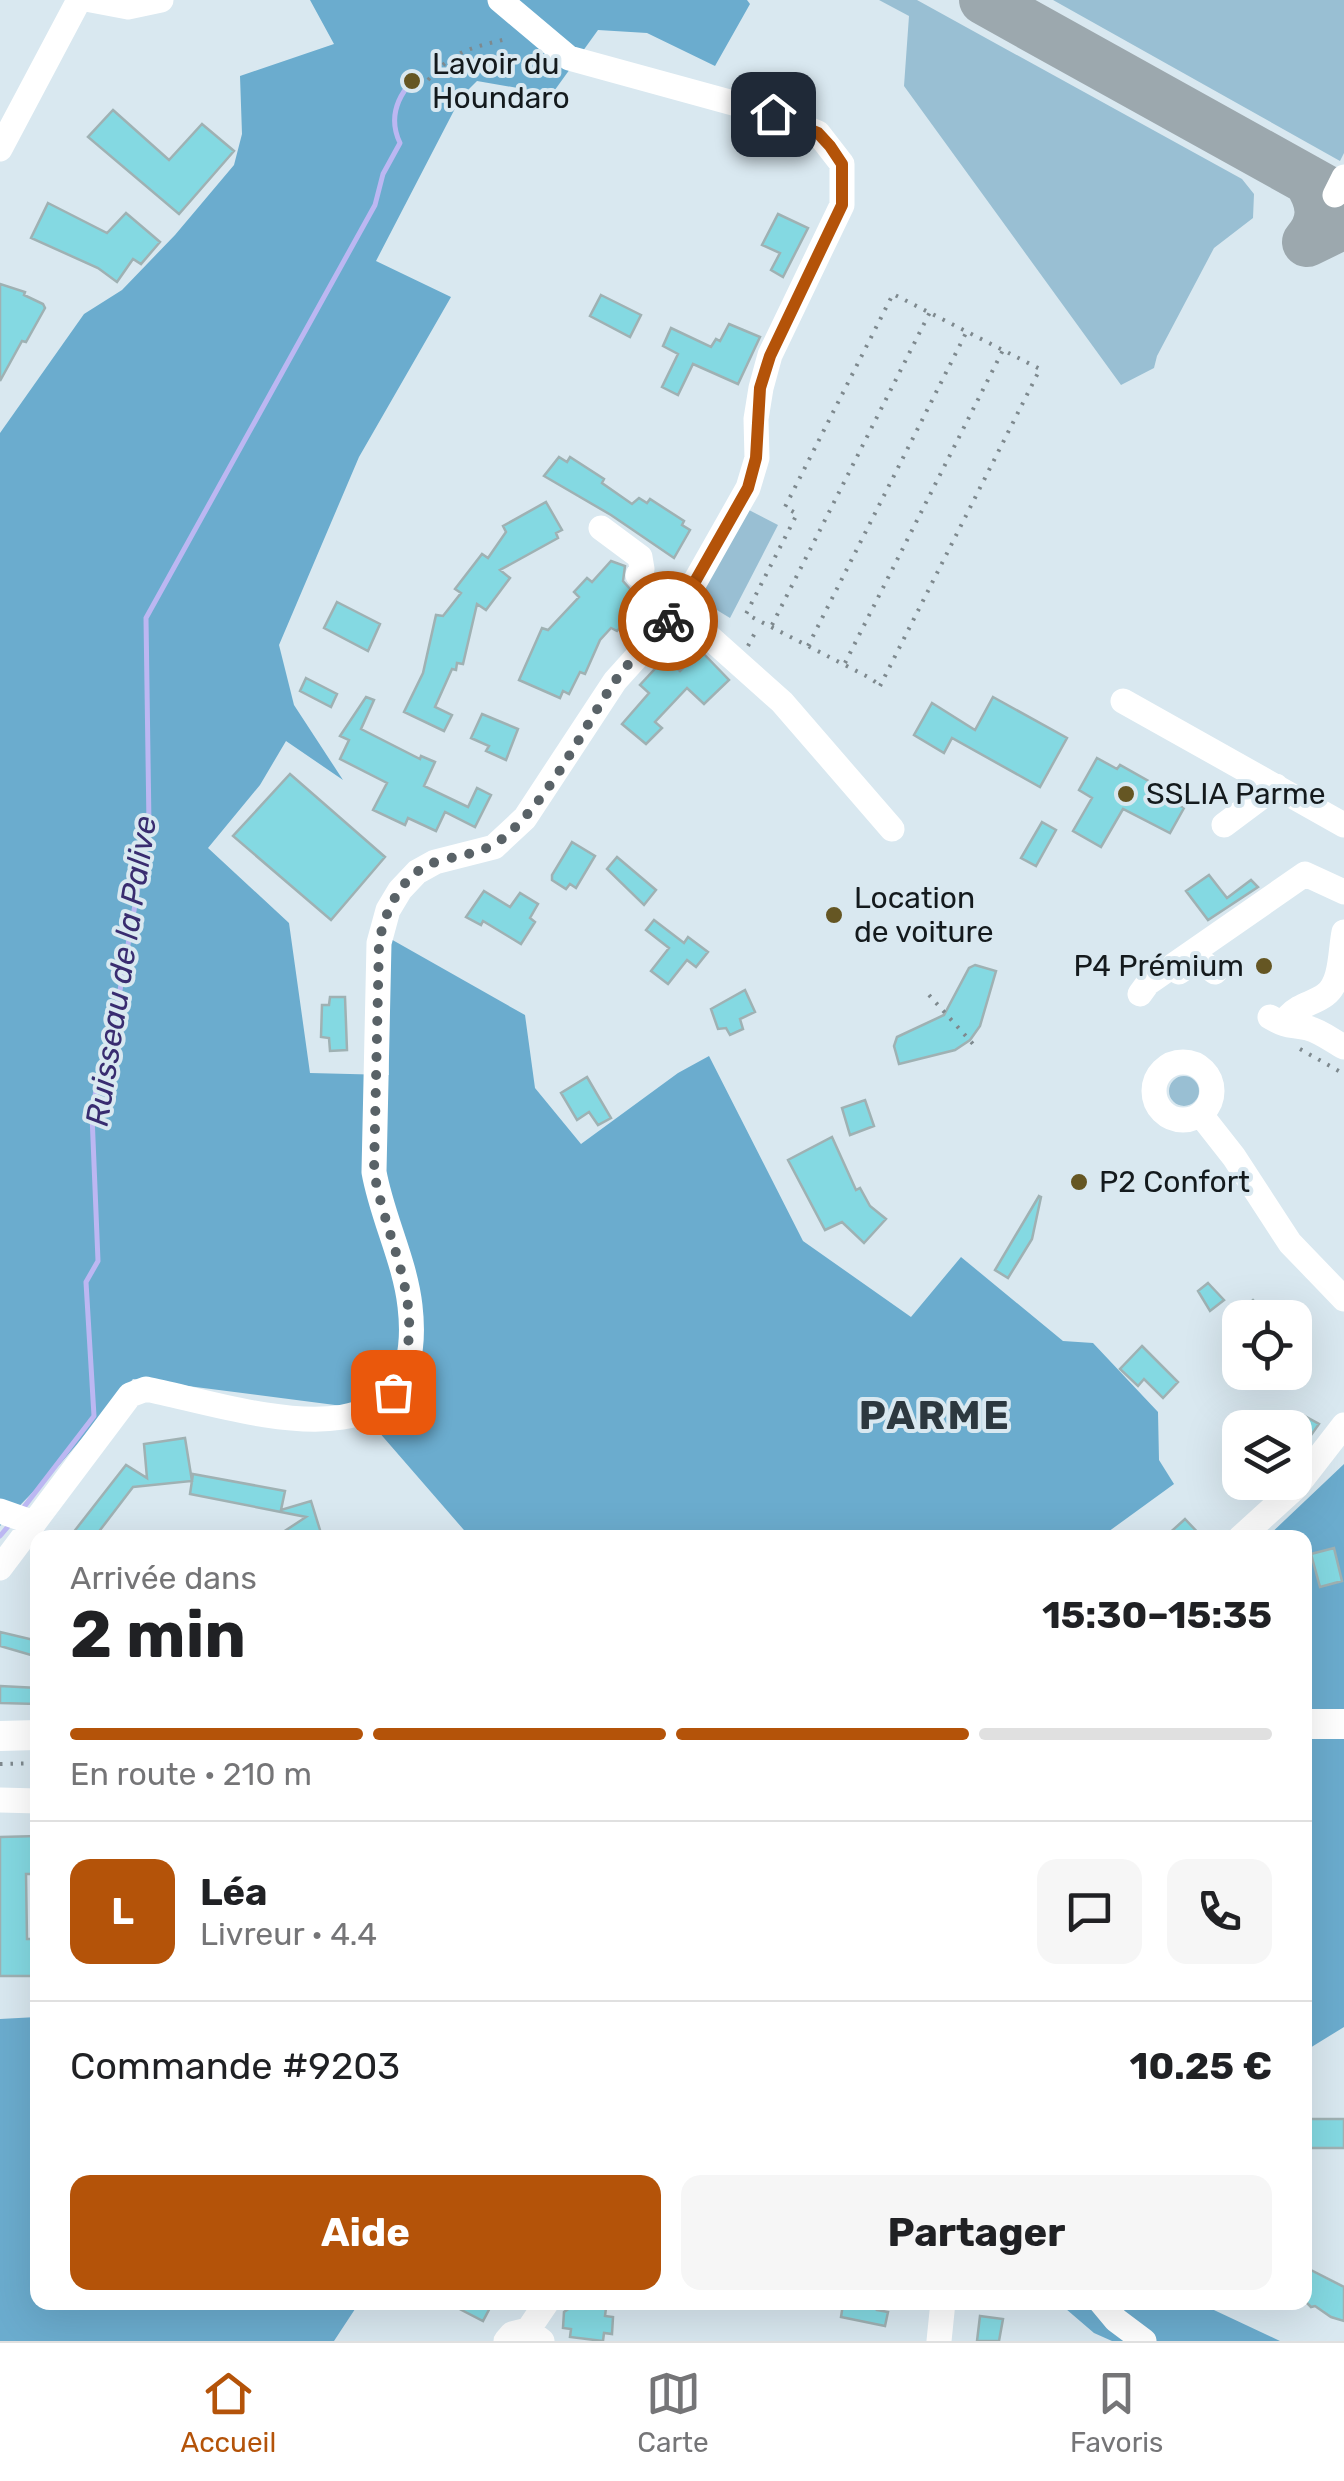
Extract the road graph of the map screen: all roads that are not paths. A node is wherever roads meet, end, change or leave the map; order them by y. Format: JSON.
{"nodes":[{"id":1,"x":79,"y":0,"type":"edge"},
{"id":2,"x":91,"y":0,"type":"edge"},
{"id":3,"x":160,"y":0,"type":"edge"},
{"id":4,"x":500,"y":0,"type":"edge"},
{"id":5,"x":0,"y":149,"type":"edge"},
{"id":6,"x":601,"y":528,"type":"dead end"},
{"id":7,"x":638,"y":575,"type":"dead end"},
{"id":8,"x":678,"y":610,"type":"junction"},
{"id":9,"x":1123,"y":701,"type":"dead end"},
{"id":10,"x":1276,"y":786,"type":"junction"},
{"id":11,"x":1224,"y":824,"type":"dead end"},
{"id":12,"x":1344,"y":825,"type":"edge"},
{"id":13,"x":892,"y":829,"type":"dead end"},
{"id":14,"x":1344,"y":892,"type":"edge"},
{"id":15,"x":1344,"y":932,"type":"edge"},
{"id":16,"x":1215,"y":972,"type":"dead end"},
{"id":17,"x":1344,"y":1047,"type":"edge"},
{"id":18,"x":1201,"y":1114,"type":"dead end"},
{"id":19,"x":1344,"y":1298,"type":"edge"},
{"id":20,"x":1344,"y":1425,"type":"edge"},
{"id":21,"x":19,"y":1518,"type":"edge"},
{"id":22,"x":1249,"y":1530,"type":"edge"},
{"id":23,"x":0,"y":1568,"type":"edge"},
{"id":24,"x":1312,"y":1724,"type":"edge"},
{"id":25,"x":1344,"y":1724,"type":"edge"},
{"id":26,"x":0,"y":1736,"type":"edge"},
{"id":27,"x":30,"y":1736,"type":"edge"},
{"id":28,"x":0,"y":1800,"type":"edge"},
{"id":29,"x":30,"y":1801,"type":"edge"},
{"id":30,"x":539,"y":2310,"type":"edge"},
{"id":31,"x":943,"y":2310,"type":"edge"},
{"id":32,"x":1108,"y":2310,"type":"edge"},
{"id":33,"x":525,"y":2338,"type":"edge"},
{"id":34,"x":939,"y":2341,"type":"edge"},
{"id":35,"x":1144,"y":2341,"type":"edge"}],
"edges":[{"from":1,"to":5,"type":"street"},
{"from":2,"to":3,"type":"street"},
{"from":4,"to":8,"type":"street"},
{"from":6,"to":7,"type":"street"},
{"from":8,"to":13,"type":"street"},
{"from":8,"to":21,"type":"street"},
{"from":9,"to":10,"type":"street"},
{"from":10,"to":11,"type":"street"},
{"from":10,"to":12,"type":"street"},
{"from":14,"to":16,"type":"street"},
{"from":15,"to":17,"type":"street"},
{"from":18,"to":19,"type":"street"},
{"from":20,"to":22,"type":"street"},
{"from":21,"to":23,"type":"street"},
{"from":24,"to":25,"type":"main road"},
{"from":26,"to":27,"type":"main road"},
{"from":28,"to":29,"type":"street"},
{"from":30,"to":33,"type":"street"},
{"from":31,"to":34,"type":"street"},
{"from":32,"to":35,"type":"street"}]}
